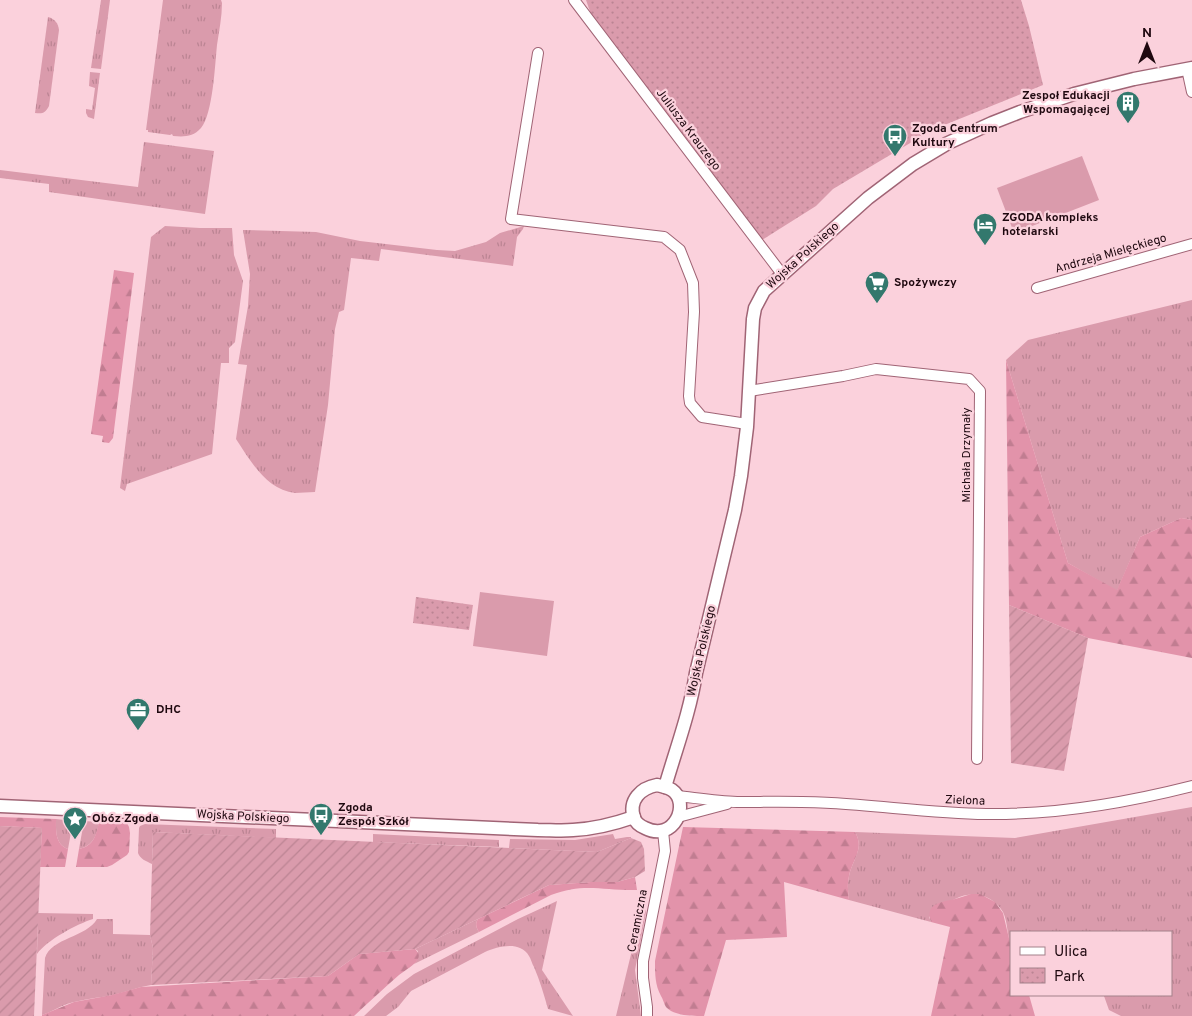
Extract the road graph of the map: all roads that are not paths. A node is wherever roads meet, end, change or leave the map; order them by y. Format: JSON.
{"nodes":[{"id":1,"x":574,"y":0,"type":"edge"},
{"id":2,"x":538,"y":53,"type":"dead end"},
{"id":3,"x":1190,"y":69,"type":"edge"},
{"id":4,"x":1192,"y":92,"type":"edge"},
{"id":5,"x":1192,"y":244,"type":"edge"},
{"id":6,"x":782,"y":274,"type":"junction"},
{"id":7,"x":1038,"y":288,"type":"dead end"},
{"id":8,"x":749,"y":391,"type":"junction"},
{"id":9,"x":747,"y":424,"type":"junction"},
{"id":10,"x":977,"y":759,"type":"dead end"},
{"id":11,"x":1192,"y":786,"type":"edge"},
{"id":12,"x":665,"y":787,"type":"junction"},
{"id":13,"x":676,"y":796,"type":"junction"},
{"id":14,"x":736,"y":802,"type":"junction"},
{"id":15,"x":0,"y":806,"type":"edge"},
{"id":16,"x":678,"y":816,"type":"junction"},
{"id":17,"x":634,"y":817,"type":"junction"},
{"id":18,"x":663,"y":831,"type":"junction"},
{"id":19,"x":647,"y":1016,"type":"edge"}],
"edges":[{"from":1,"to":6,"type":"street","name":"Juliusza Krauzego"},
{"from":2,"to":9,"type":"street"},
{"from":3,"to":4,"type":"street"},
{"from":3,"to":6,"type":"street","name":"Wojska Polskiego"},
{"from":5,"to":7,"type":"street","name":"Andrzeja Mielęckiego"},
{"from":6,"to":8,"type":"street","name":"Wojska Polskiego"},
{"from":8,"to":9,"type":"street","name":"Wojska Polskiego"},
{"from":8,"to":10,"type":"street","name":"Michała Drzymały"},
{"from":9,"to":12,"type":"street","name":"Wojska Polskiego"},
{"from":11,"to":14,"type":"street","name":"Zielona"},
{"from":12,"to":13,"type":"street"},
{"from":12,"to":17,"type":"street"},
{"from":13,"to":14,"type":"street","name":"Zielona"},
{"from":13,"to":16,"type":"street"},
{"from":14,"to":16,"type":"street","name":"Zielona"},
{"from":15,"to":17,"type":"street","name":"Wojska Polskiego"},
{"from":16,"to":18,"type":"street"},
{"from":17,"to":18,"type":"street"},
{"from":18,"to":19,"type":"street","name":"Ceramiczna"}]}
